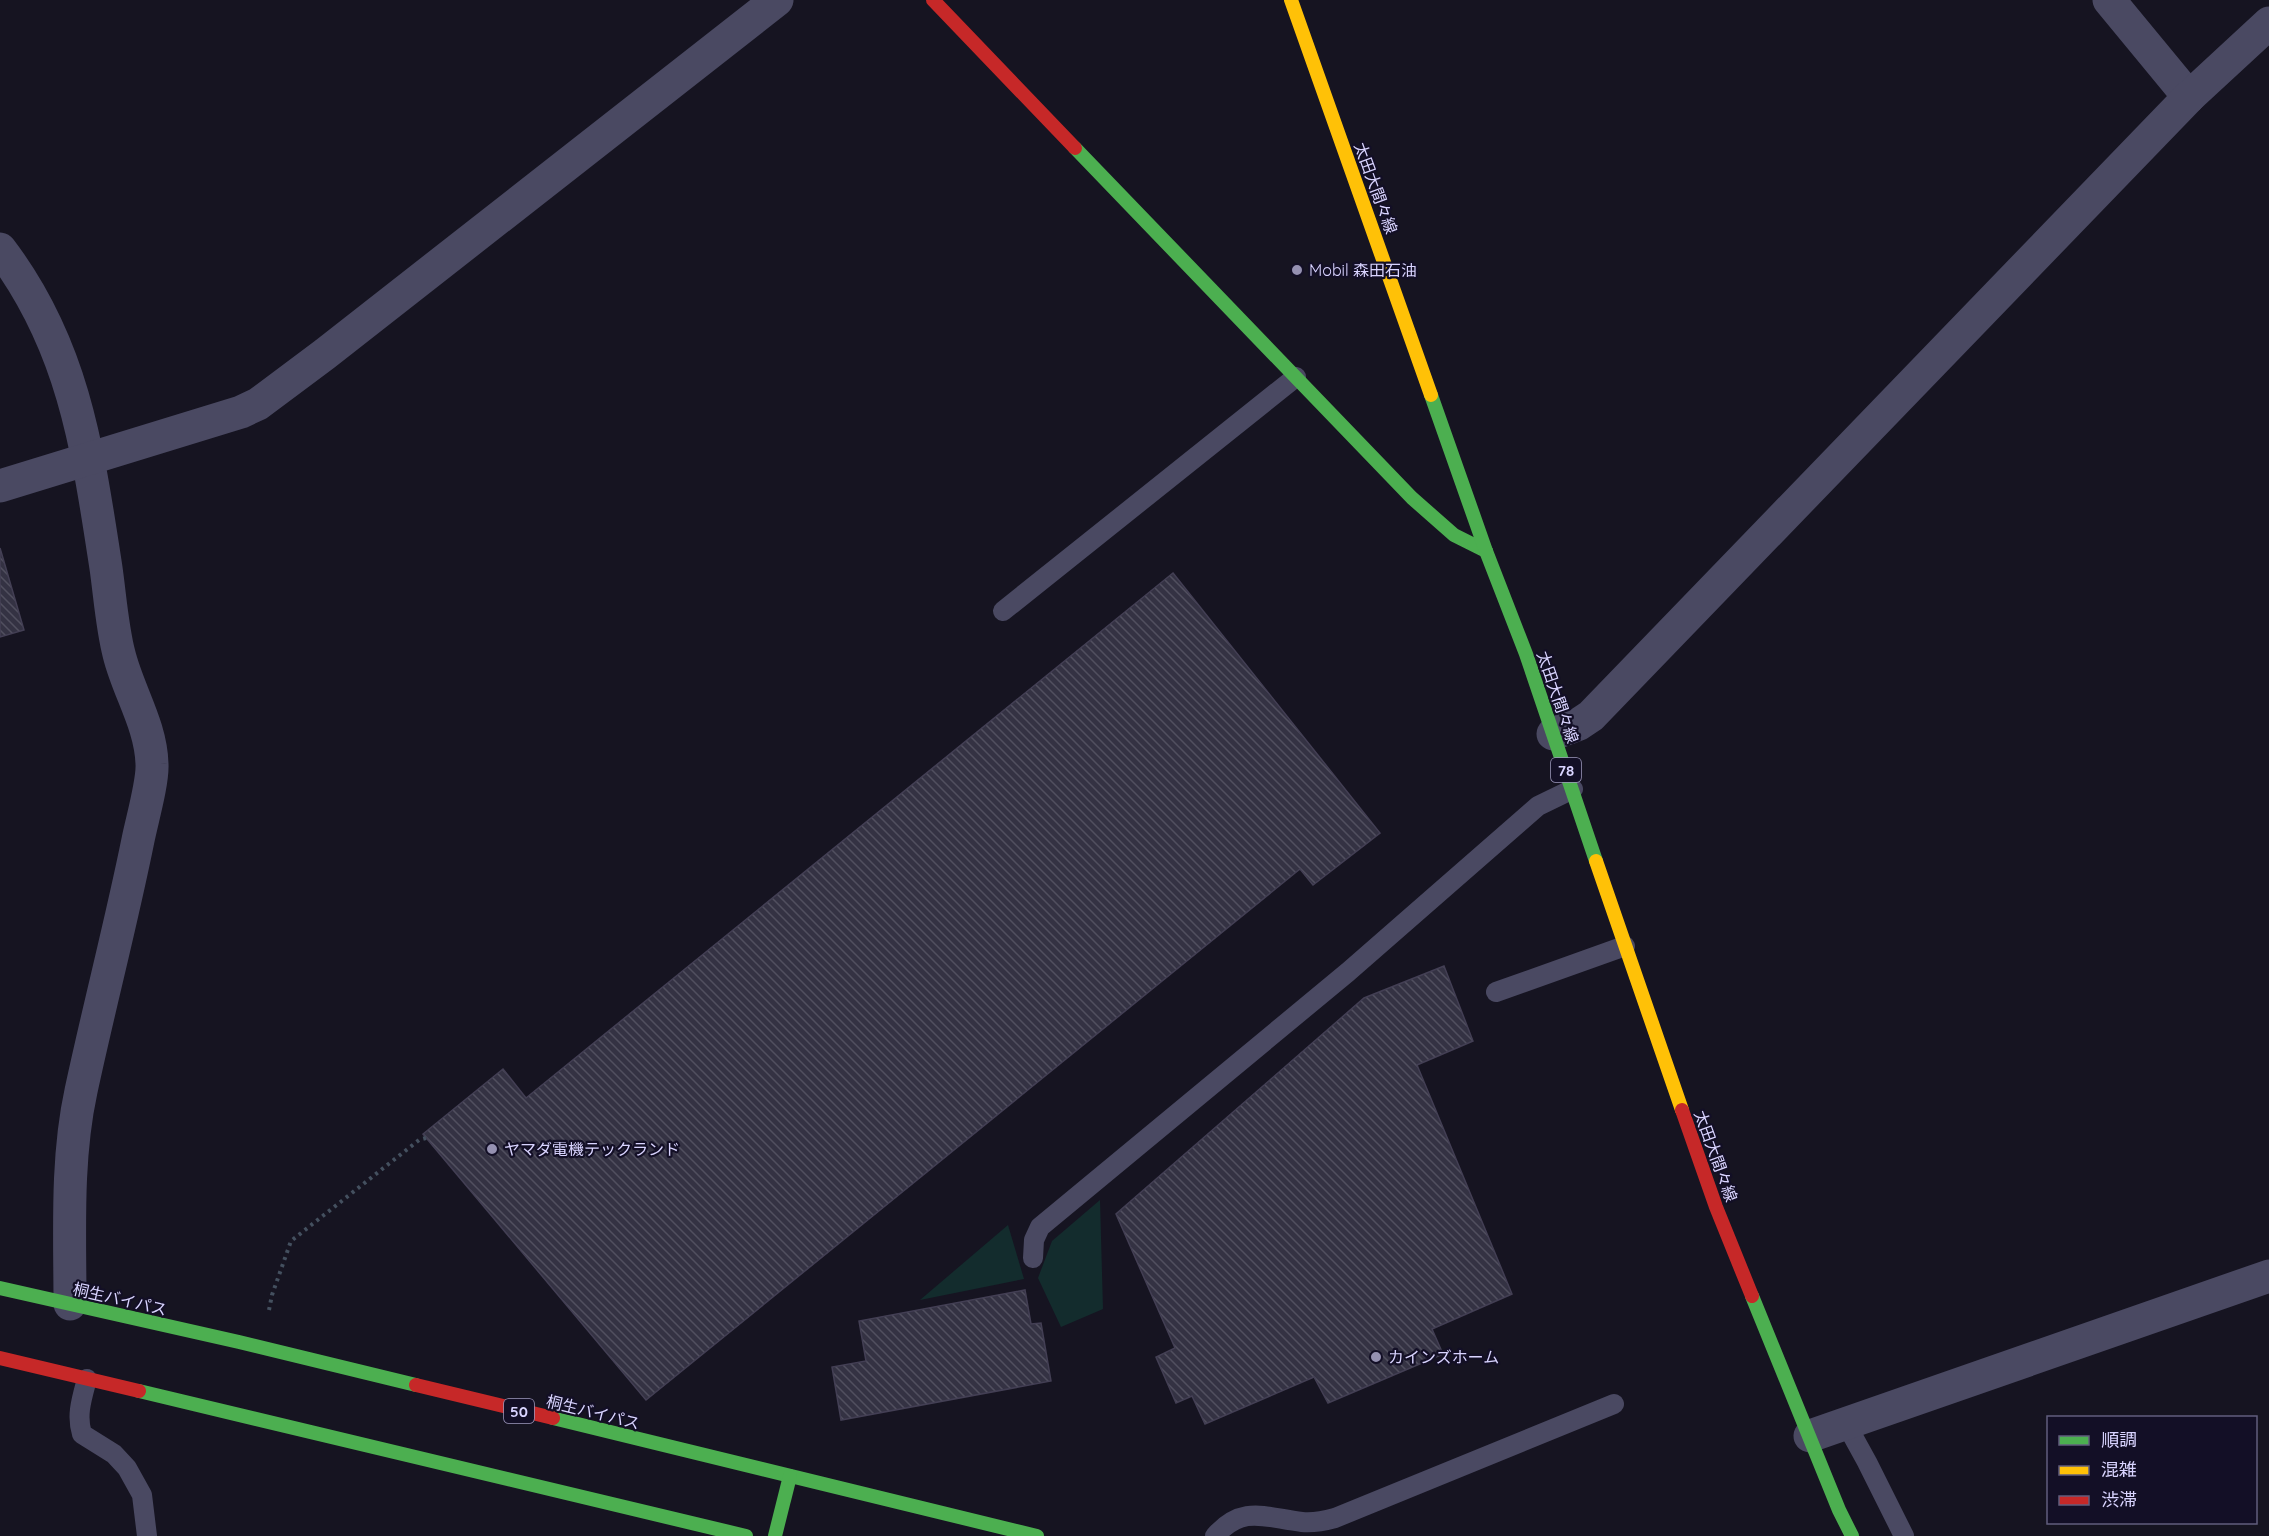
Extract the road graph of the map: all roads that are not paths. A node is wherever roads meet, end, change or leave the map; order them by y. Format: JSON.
{"nodes":[{"id":1,"x":777,"y":0,"type":"edge"},
{"id":2,"x":933,"y":0,"type":"edge"},
{"id":3,"x":1291,"y":0,"type":"edge"},
{"id":4,"x":2109,"y":0,"type":"edge"},
{"id":5,"x":2269,"y":24,"type":"edge"},
{"id":6,"x":2189,"y":97,"type":"junction"},
{"id":7,"x":0,"y":249,"type":"edge"},
{"id":8,"x":1296,"y":377,"type":"junction"},
{"id":9,"x":89,"y":458,"type":"junction"},
{"id":10,"x":0,"y":486,"type":"edge"},
{"id":11,"x":1486,"y":551,"type":"junction"},
{"id":12,"x":1003,"y":611,"type":"dead end"},
{"id":13,"x":1553,"y":734,"type":"junction"},
{"id":14,"x":1573,"y":789,"type":"junction"},
{"id":15,"x":1625,"y":946,"type":"junction"},
{"id":16,"x":1496,"y":992,"type":"dead end"},
{"id":17,"x":1033,"y":1258,"type":"dead end"},
{"id":18,"x":2269,"y":1276,"type":"edge"},
{"id":19,"x":0,"y":1288,"type":"edge"},
{"id":20,"x":70,"y":1304,"type":"junction"},
{"id":21,"x":0,"y":1358,"type":"edge"},
{"id":22,"x":87,"y":1379,"type":"junction"},
{"id":23,"x":1614,"y":1404,"type":"dead end"},
{"id":24,"x":1845,"y":1422,"type":"junction"},
{"id":25,"x":1810,"y":1436,"type":"junction"},
{"id":26,"x":790,"y":1476,"type":"junction"},
{"id":27,"x":147,"y":1536,"type":"edge"},
{"id":28,"x":746,"y":1536,"type":"edge"},
{"id":29,"x":775,"y":1536,"type":"edge"},
{"id":30,"x":1037,"y":1536,"type":"edge"},
{"id":31,"x":1215,"y":1536,"type":"edge"},
{"id":32,"x":1852,"y":1536,"type":"edge"},
{"id":33,"x":1904,"y":1536,"type":"edge"}],
"edges":[{"from":1,"to":9,"type":"street"},
{"from":2,"to":8,"type":"main road"},
{"from":3,"to":11,"type":"main road","name":"太田大間々線","number":"78"},
{"from":4,"to":6,"type":"street"},
{"from":5,"to":6,"type":"street"},
{"from":6,"to":13,"type":"street"},
{"from":7,"to":9,"type":"street"},
{"from":8,"to":11,"type":"main road"},
{"from":8,"to":12,"type":"lane"},
{"from":9,"to":10,"type":"street"},
{"from":9,"to":20,"type":"street"},
{"from":11,"to":13,"type":"main road","name":"太田大間々線","number":"78"},
{"from":13,"to":14,"type":"main road","name":"太田大間々線","number":"78"},
{"from":14,"to":15,"type":"main road","name":"太田大間々線","number":"78"},
{"from":14,"to":17,"type":"lane"},
{"from":15,"to":16,"type":"lane"},
{"from":15,"to":25,"type":"main road","name":"太田大間々線","number":"78"},
{"from":18,"to":24,"type":"street"},
{"from":19,"to":20,"type":"main road","name":"桐生バイパス","number":"50"},
{"from":20,"to":26,"type":"main road","name":"桐生バイパス","number":"50"},
{"from":21,"to":22,"type":"main road"},
{"from":22,"to":27,"type":"lane"},
{"from":22,"to":28,"type":"main road"},
{"from":23,"to":31,"type":"lane"},
{"from":24,"to":25,"type":"street"},
{"from":24,"to":33,"type":"lane"},
{"from":25,"to":32,"type":"main road","name":"太田大間々線","number":"78"},
{"from":26,"to":29,"type":"main road"},
{"from":26,"to":30,"type":"main road","name":"桐生バイパス","number":"50"}]}
